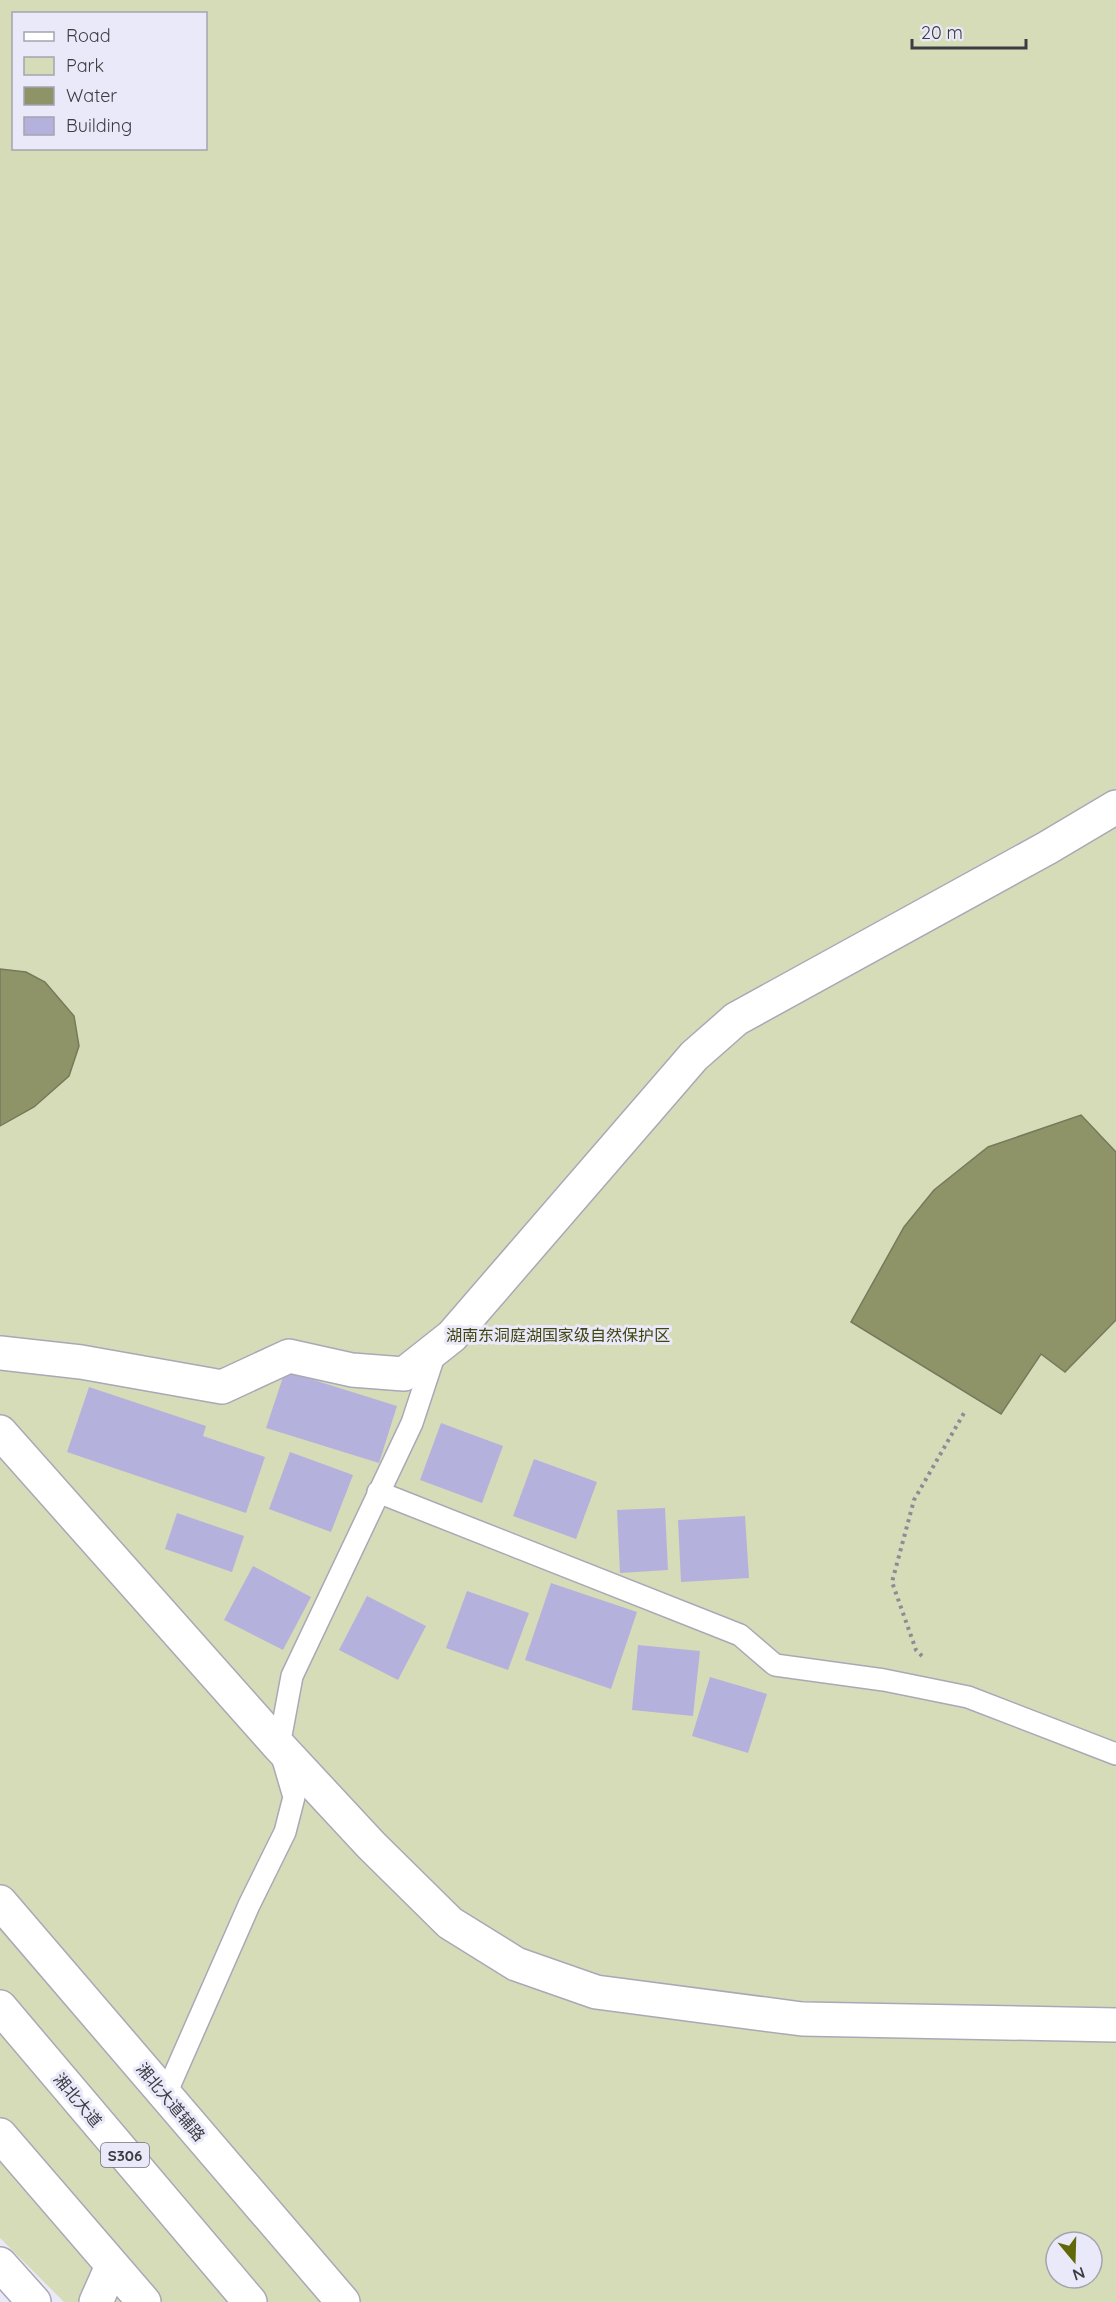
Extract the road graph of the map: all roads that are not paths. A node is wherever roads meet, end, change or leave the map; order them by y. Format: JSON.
{"nodes":[{"id":1,"x":1116,"y":807,"type":"edge"},
{"id":2,"x":437,"y":1347,"type":"junction"},
{"id":3,"x":0,"y":1353,"type":"edge"},
{"id":4,"x":0,"y":1432,"type":"edge"},
{"id":5,"x":378,"y":1492,"type":"junction"},
{"id":6,"x":279,"y":1746,"type":"junction"},
{"id":7,"x":1116,"y":1754,"type":"edge"},
{"id":8,"x":0,"y":1902,"type":"edge"},
{"id":9,"x":0,"y":2007,"type":"edge"},
{"id":10,"x":1116,"y":2025,"type":"edge"},
{"id":11,"x":165,"y":2096,"type":"junction"},
{"id":12,"x":0,"y":2135,"type":"edge"},
{"id":13,"x":0,"y":2264,"type":"edge"},
{"id":14,"x":112,"y":2266,"type":"junction"},
{"id":15,"x":34,"y":2302,"type":"edge"},
{"id":16,"x":96,"y":2302,"type":"edge"},
{"id":17,"x":144,"y":2302,"type":"edge"},
{"id":18,"x":250,"y":2302,"type":"edge"},
{"id":19,"x":343,"y":2302,"type":"edge"}],
"edges":[{"from":1,"to":2,"type":"street"},
{"from":2,"to":3,"type":"street"},
{"from":2,"to":5,"type":"lane"},
{"from":4,"to":6,"type":"street"},
{"from":5,"to":6,"type":"lane"},
{"from":5,"to":7,"type":"lane"},
{"from":6,"to":10,"type":"street"},
{"from":6,"to":11,"type":"lane"},
{"from":8,"to":11,"type":"street","name":"湘北大道辅路"},
{"from":9,"to":18,"type":"street","name":"湘北大道","number":"S306"},
{"from":11,"to":19,"type":"street","name":"湘北大道辅路"},
{"from":12,"to":14,"type":"street"},
{"from":13,"to":15,"type":"street"},
{"from":14,"to":16,"type":"street"},
{"from":14,"to":17,"type":"street"}]}
